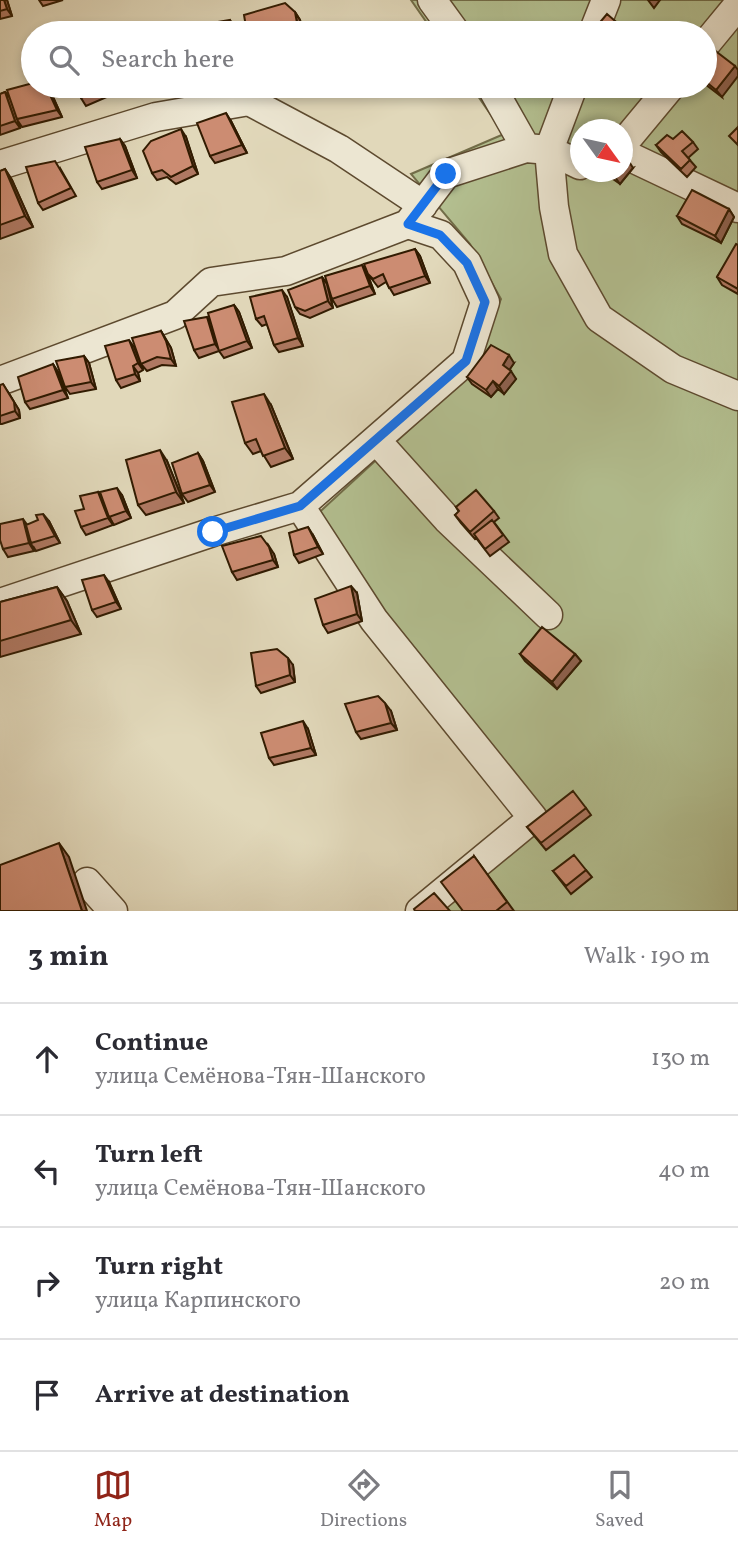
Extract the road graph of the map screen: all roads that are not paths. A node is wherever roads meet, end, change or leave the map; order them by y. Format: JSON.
{"nodes":[{"id":1,"x":432,"y":0,"type":"edge"},
{"id":2,"x":606,"y":0,"type":"edge"},
{"id":3,"x":738,"y":5,"type":"edge"},
{"id":4,"x":447,"y":21,"type":"edge"},
{"id":5,"x":598,"y":21,"type":"edge"},
{"id":6,"x":717,"y":30,"type":"edge"},
{"id":7,"x":500,"y":98,"type":"edge"},
{"id":8,"x":566,"y":98,"type":"edge"},
{"id":9,"x":661,"y":98,"type":"edge"},
{"id":10,"x":633,"y":132,"type":"edge"},
{"id":11,"x":538,"y":149,"type":"junction"},
{"id":12,"x":633,"y":158,"type":"edge"},
{"id":13,"x":570,"y":161,"type":"edge"},
{"id":14,"x":0,"y":165,"type":"edge"},
{"id":15,"x":738,"y":208,"type":"edge"},
{"id":16,"x":415,"y":215,"type":"junction"},
{"id":17,"x":0,"y":381,"type":"edge"},
{"id":18,"x":738,"y":396,"type":"edge"},
{"id":19,"x":376,"y":440,"type":"junction"},
{"id":20,"x":300,"y":506,"type":"junction"},
{"id":21,"x":0,"y":603,"type":"edge"},
{"id":22,"x":548,"y":615,"type":"dead end"},
{"id":23,"x":87,"y":882,"type":"dead end"},
{"id":24,"x":113,"y":911,"type":"edge"},
{"id":25,"x":420,"y":911,"type":"edge"}],
"edges":[{"from":1,"to":4,"type":"street"},
{"from":2,"to":5,"type":"street"},
{"from":3,"to":6,"type":"street"},
{"from":7,"to":11,"type":"street"},
{"from":8,"to":11,"type":"street"},
{"from":9,"to":10,"type":"street"},
{"from":11,"to":13,"type":"street"},
{"from":11,"to":16,"type":"street"},
{"from":11,"to":18,"type":"street"},
{"from":12,"to":15,"type":"street"},
{"from":14,"to":16,"type":"street"},
{"from":16,"to":17,"type":"street"},
{"from":16,"to":19,"type":"street"},
{"from":19,"to":20,"type":"street"},
{"from":19,"to":22,"type":"street"},
{"from":20,"to":21,"type":"street"},
{"from":20,"to":25,"type":"street"},
{"from":23,"to":24,"type":"street"}]}
